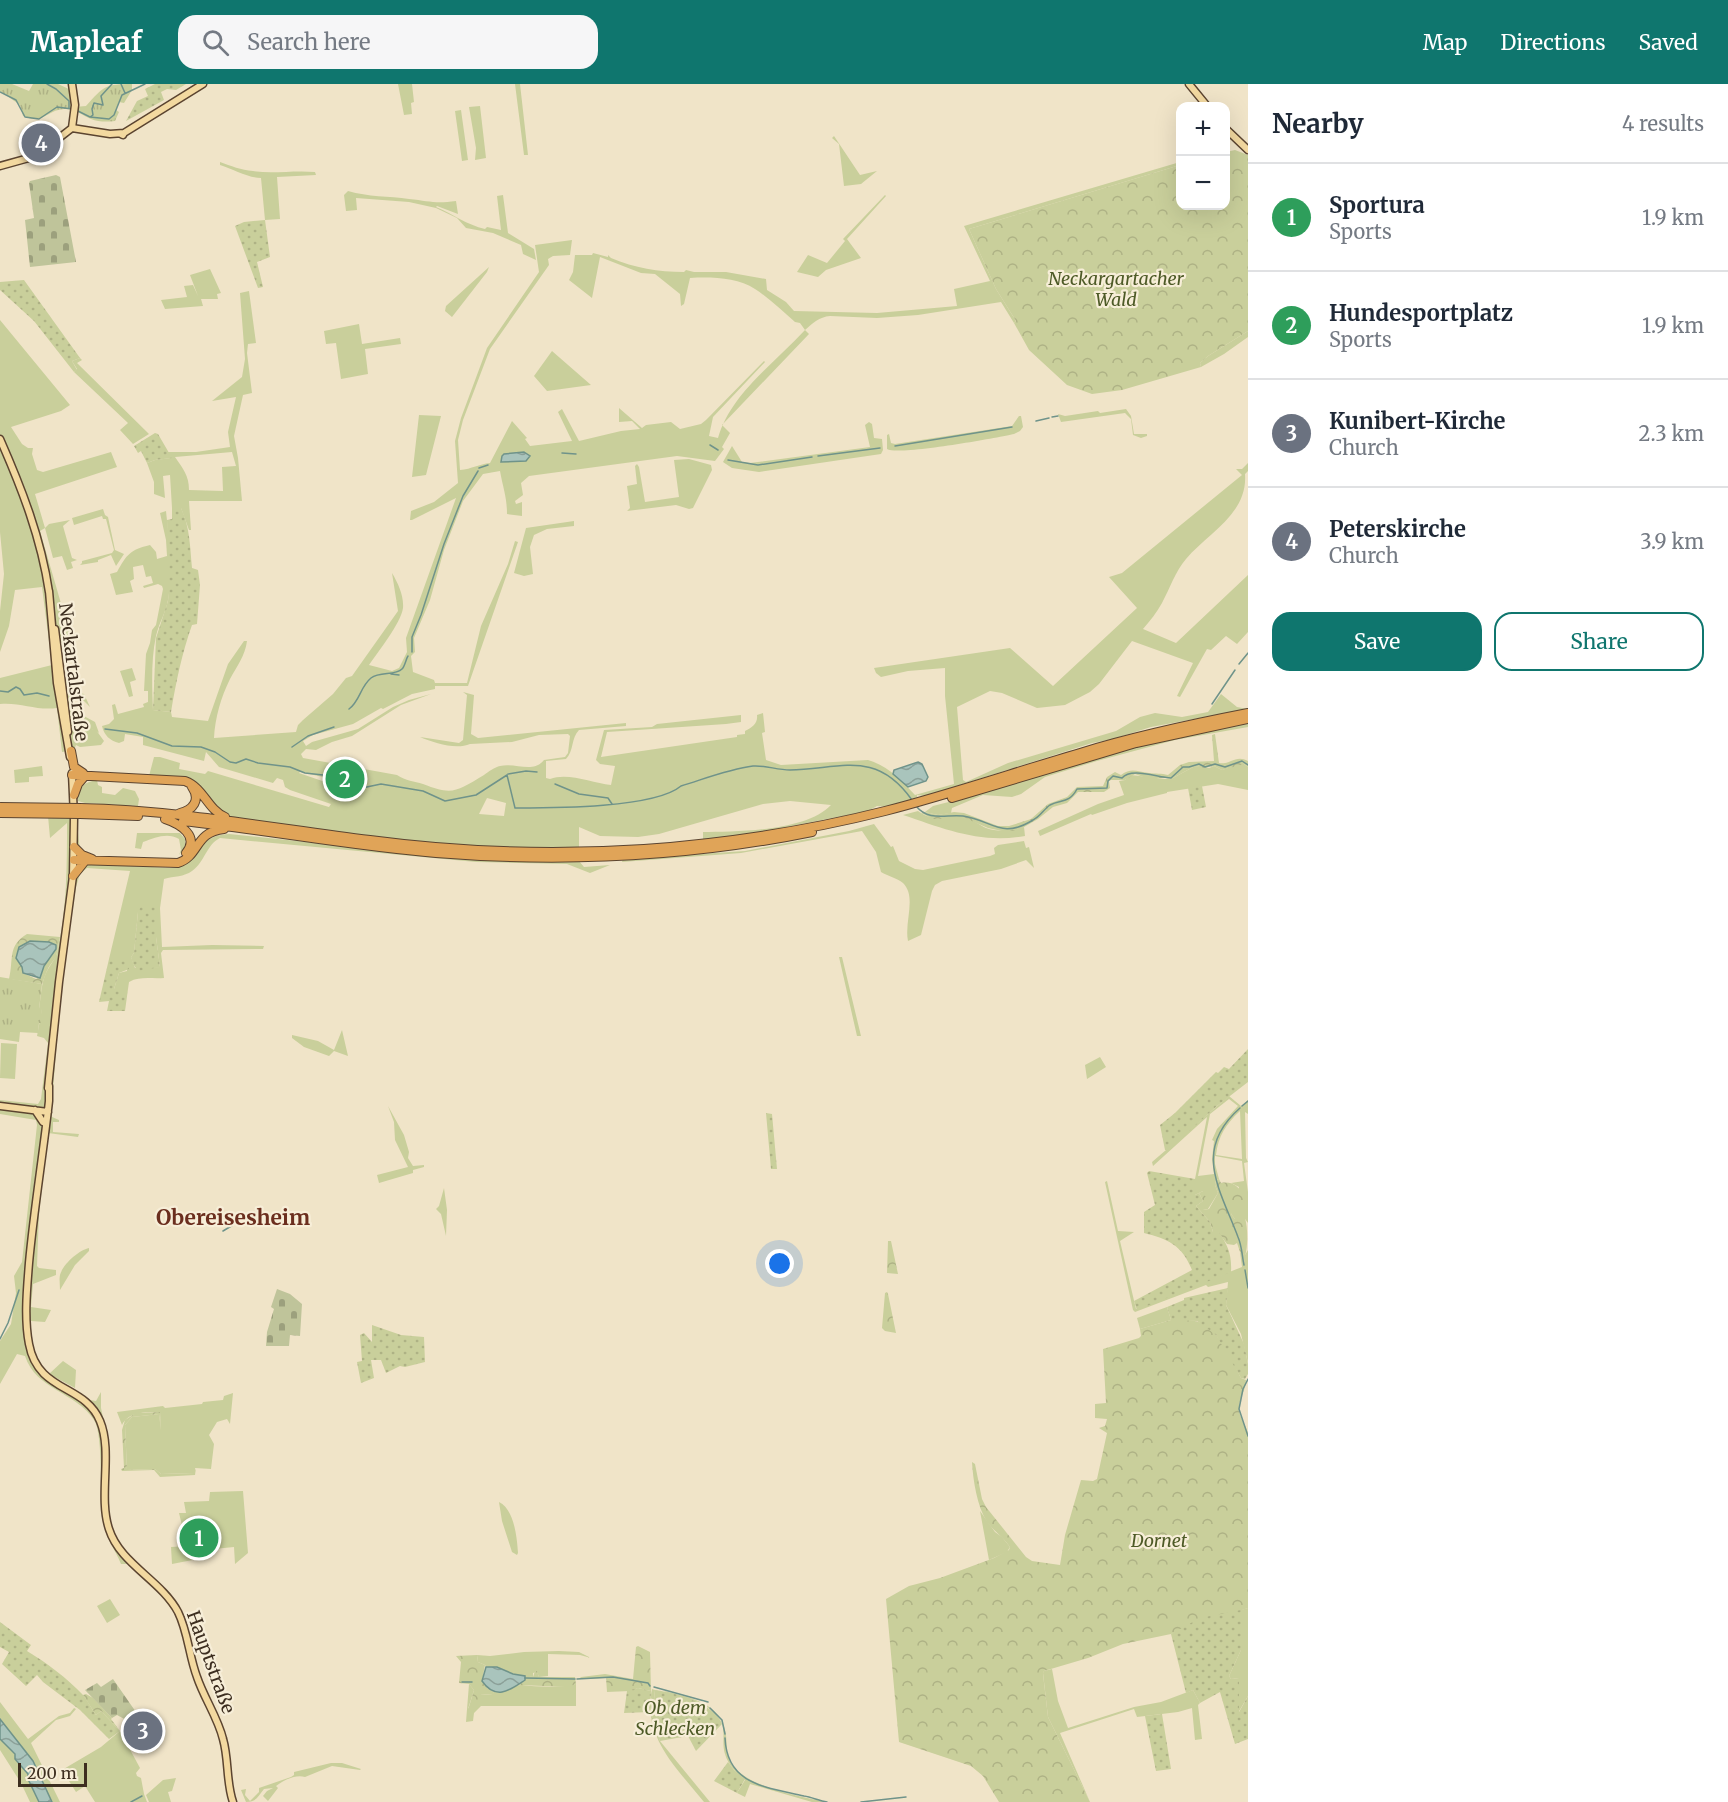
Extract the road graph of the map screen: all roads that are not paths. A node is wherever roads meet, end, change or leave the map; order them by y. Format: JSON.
{"nodes":[{"id":1,"x":72,"y":84,"type":"edge"},
{"id":2,"x":203,"y":84,"type":"edge"},
{"id":3,"x":1189,"y":84,"type":"edge"},
{"id":4,"x":1204,"y":102,"type":"edge"},
{"id":5,"x":72,"y":128,"type":"junction"},
{"id":6,"x":1230,"y":133,"type":"edge"},
{"id":7,"x":1248,"y":150,"type":"edge"},
{"id":8,"x":0,"y":166,"type":"edge"},
{"id":9,"x":0,"y":439,"type":"edge"},
{"id":10,"x":1248,"y":713,"type":"edge"},
{"id":11,"x":1248,"y":718,"type":"edge"},
{"id":12,"x":70,"y":754,"type":"junction"},
{"id":13,"x":72,"y":776,"type":"junction"},
{"id":14,"x":86,"y":776,"type":"junction"},
{"id":15,"x":145,"y":779,"type":"junction"},
{"id":16,"x":74,"y":795,"type":"junction"},
{"id":17,"x":931,"y":801,"type":"junction"},
{"id":18,"x":0,"y":807,"type":"edge"},
{"id":19,"x":80,"y":811,"type":"junction"},
{"id":20,"x":0,"y":813,"type":"edge"},
{"id":21,"x":169,"y":817,"type":"junction"},
{"id":22,"x":232,"y":821,"type":"junction"},
{"id":23,"x":244,"y":828,"type":"junction"},
{"id":24,"x":74,"y":847,"type":"junction"},
{"id":25,"x":581,"y":854,"type":"junction"},
{"id":26,"x":74,"y":859,"type":"junction"},
{"id":27,"x":88,"y":860,"type":"junction"},
{"id":28,"x":130,"y":861,"type":"junction"},
{"id":29,"x":73,"y":876,"type":"junction"},
{"id":30,"x":49,"y":1086,"type":"junction"},
{"id":31,"x":46,"y":1101,"type":"junction"},
{"id":32,"x":0,"y":1106,"type":"edge"},
{"id":33,"x":35,"y":1110,"type":"junction"},
{"id":34,"x":47,"y":1111,"type":"junction"},
{"id":35,"x":44,"y":1125,"type":"junction"},
{"id":36,"x":233,"y":1802,"type":"edge"}],
"edges":[{"from":1,"to":5,"type":"main road"},
{"from":2,"to":5,"type":"main road"},
{"from":3,"to":4,"type":"main road"},
{"from":5,"to":8,"type":"main road"},
{"from":6,"to":7,"type":"main road"},
{"from":9,"to":12,"type":"main road","name":"Neckartalstraße"},
{"from":10,"to":17,"type":"highway"},
{"from":11,"to":17,"type":"highway"},
{"from":12,"to":13,"type":"main road","name":"Neckartalstraße"},
{"from":12,"to":14,"type":"highway"},
{"from":13,"to":14,"type":"highway"},
{"from":13,"to":16,"type":"main road","name":"Neckartalstraße"},
{"from":14,"to":15,"type":"highway"},
{"from":14,"to":16,"type":"highway"},
{"from":15,"to":21,"type":"highway"},
{"from":15,"to":22,"type":"highway"},
{"from":16,"to":24,"type":"main road","name":"Neckartalstraße"},
{"from":17,"to":25,"type":"highway"},
{"from":18,"to":19,"type":"highway","bridge":true},
{"from":19,"to":20,"type":"highway","bridge":true},
{"from":19,"to":21,"type":"highway"},
{"from":21,"to":22,"type":"highway"},
{"from":21,"to":23,"type":"highway"},
{"from":21,"to":28,"type":"highway"},
{"from":22,"to":25,"type":"highway"},
{"from":23,"to":25,"type":"highway"},
{"from":23,"to":28,"type":"highway"},
{"from":24,"to":26,"type":"main road","name":"Neckartalstraße"},
{"from":24,"to":27,"type":"highway"},
{"from":26,"to":27,"type":"highway"},
{"from":26,"to":29,"type":"main road","name":"Neckartalstraße"},
{"from":27,"to":28,"type":"highway"},
{"from":27,"to":29,"type":"highway"},
{"from":29,"to":30,"type":"main road","name":"Neckartalstraße"},
{"from":30,"to":31,"type":"main road"},
{"from":30,"to":34,"type":"main road"},
{"from":31,"to":33,"type":"main road"},
{"from":31,"to":34,"type":"main road"},
{"from":32,"to":33,"type":"main road"},
{"from":33,"to":34,"type":"main road"},
{"from":33,"to":35,"type":"main road"},
{"from":34,"to":35,"type":"main road","name":"Hauptstraße"},
{"from":35,"to":36,"type":"main road","name":"Hauptstraße"}]}
